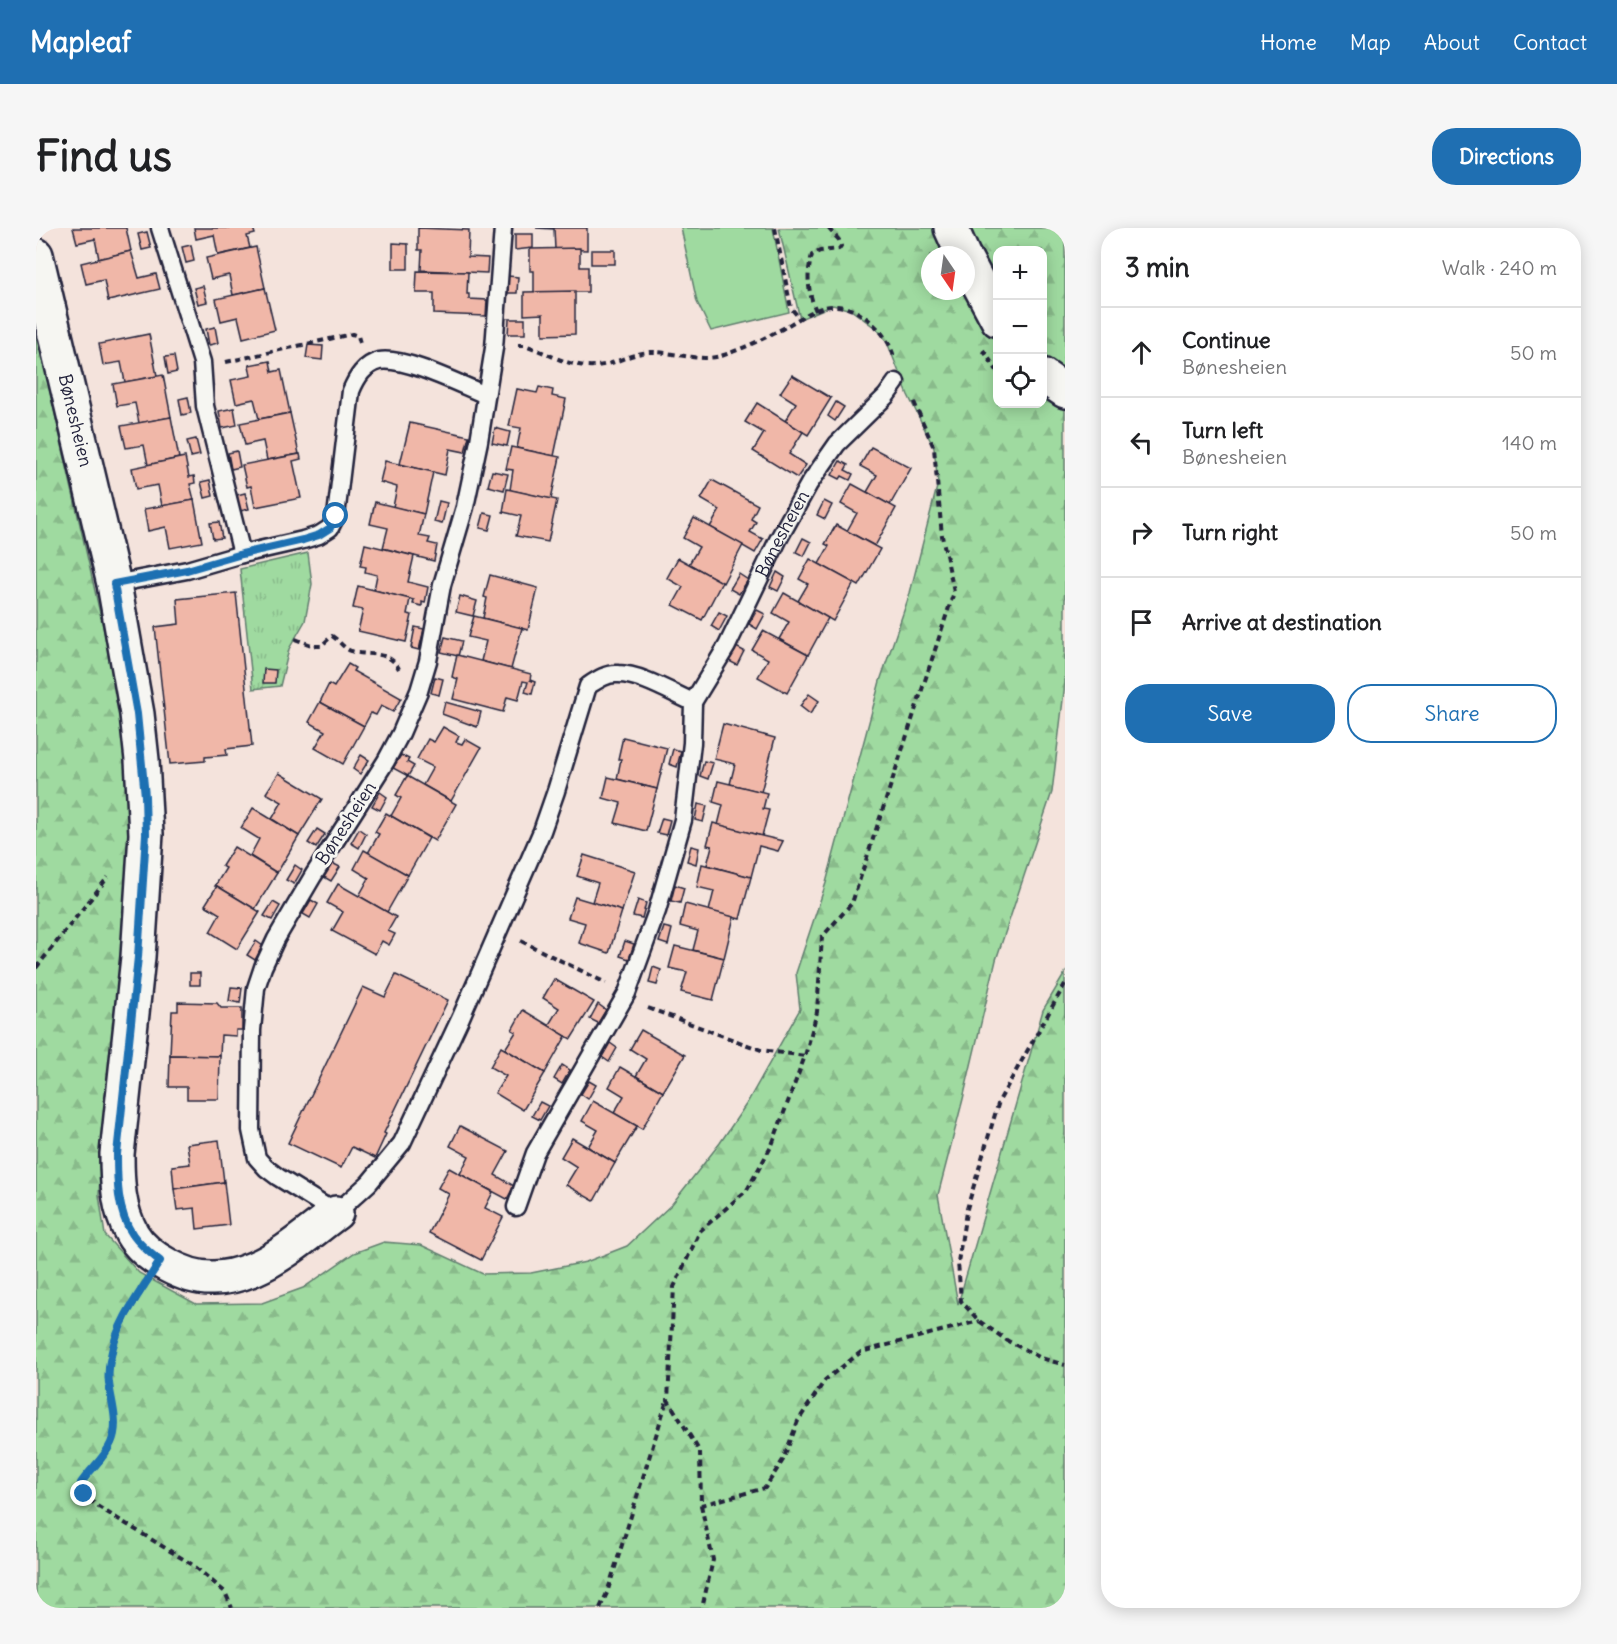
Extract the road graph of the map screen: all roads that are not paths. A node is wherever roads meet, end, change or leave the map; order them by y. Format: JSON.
{"nodes":[{"id":1,"x":160,"y":228,"type":"edge"},
{"id":2,"x":502,"y":228,"type":"edge"},
{"id":3,"x":951,"y":228,"type":"edge"},
{"id":4,"x":959,"y":246,"type":"edge"},
{"id":5,"x":36,"y":255,"type":"edge"},
{"id":6,"x":975,"y":277,"type":"edge"},
{"id":7,"x":993,"y":311,"type":"edge"},
{"id":8,"x":1047,"y":378,"type":"edge"},
{"id":9,"x":896,"y":381,"type":"road end"},
{"id":10,"x":1065,"y":391,"type":"edge"},
{"id":11,"x":486,"y":395,"type":"junction"},
{"id":12,"x":242,"y":554,"type":"junction"},
{"id":13,"x":114,"y":584,"type":"junction"},
{"id":14,"x":693,"y":702,"type":"junction"},
{"id":15,"x":516,"y":1207,"type":"dead end"},
{"id":16,"x":336,"y":1212,"type":"junction"}],
"edges":[{"from":1,"to":12,"type":"lane"},
{"from":2,"to":11,"type":"lane","name":"Bønesheien"},
{"from":3,"to":4,"type":"street"},
{"from":5,"to":13,"type":"street","name":"Bønesheien"},
{"from":6,"to":7,"type":"street"},
{"from":8,"to":10,"type":"street"},
{"from":9,"to":14,"type":"lane","name":"Bønesheien"},
{"from":11,"to":12,"type":"lane"},
{"from":11,"to":16,"type":"lane","name":"Bønesheien"},
{"from":12,"to":13,"type":"lane"},
{"from":13,"to":16,"type":"street","name":"Bønesheien"},
{"from":14,"to":15,"type":"lane","name":"Bønesheien"},
{"from":14,"to":16,"type":"lane","name":"Bønesheien"}]}
